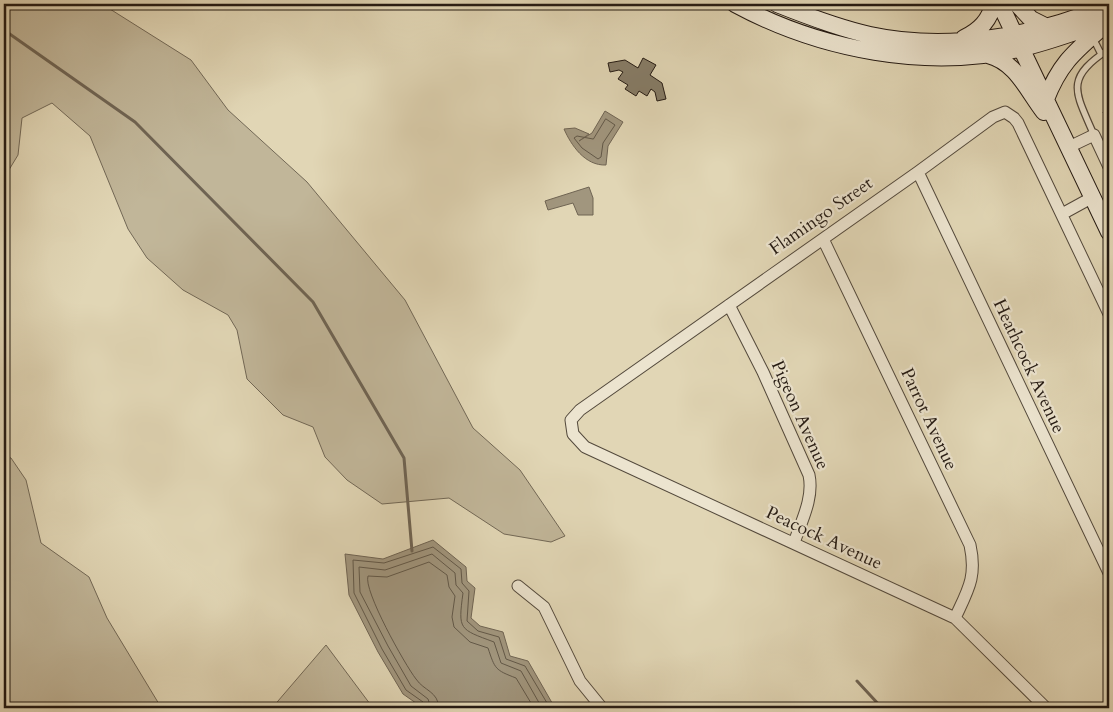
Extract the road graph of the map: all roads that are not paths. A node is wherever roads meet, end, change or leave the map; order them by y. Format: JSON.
{"nodes":[{"id":1,"x":736,"y":4,"type":"edge"},
{"id":2,"x":776,"y":4,"type":"edge"},
{"id":3,"x":992,"y":4,"type":"edge"},
{"id":4,"x":1000,"y":4,"type":"edge"},
{"id":5,"x":1017,"y":4,"type":"edge"},
{"id":6,"x":1109,"y":5,"type":"edge"},
{"id":7,"x":1109,"y":21,"type":"edge"},
{"id":8,"x":1045,"y":26,"type":"junction"},
{"id":9,"x":1092,"y":36,"type":"junction"},
{"id":10,"x":958,"y":41,"type":"junction"},
{"id":11,"x":1018,"y":41,"type":"junction"},
{"id":12,"x":1109,"y":49,"type":"edge"},
{"id":13,"x":984,"y":54,"type":"junction"},
{"id":14,"x":1101,"y":54,"type":"junction"},
{"id":15,"x":1046,"y":100,"type":"junction"},
{"id":16,"x":1094,"y":135,"type":"junction"},
{"id":17,"x":1066,"y":141,"type":"junction"},
{"id":18,"x":1109,"y":167,"type":"edge"},
{"id":19,"x":918,"y":172,"type":"junction"},
{"id":20,"x":1094,"y":197,"type":"junction"},
{"id":21,"x":1062,"y":214,"type":"junction"},
{"id":22,"x":1109,"y":232,"type":"edge"},
{"id":23,"x":824,"y":239,"type":"junction"},
{"id":24,"x":729,"y":305,"type":"junction"},
{"id":25,"x":1109,"y":314,"type":"edge"},
{"id":26,"x":571,"y":427,"type":"joint"},
{"id":27,"x":794,"y":543,"type":"junction"},
{"id":28,"x":1109,"y":573,"type":"edge"},
{"id":29,"x":518,"y":586,"type":"dead end"},
{"id":30,"x":955,"y":618,"type":"junction"},
{"id":31,"x":602,"y":708,"type":"edge"},
{"id":32,"x":1046,"y":708,"type":"edge"}],
"edges":[{"from":1,"to":13,"type":"main road"},
{"from":2,"to":10,"type":"main road"},
{"from":3,"to":10,"type":"main road"},
{"from":4,"to":11,"type":"main road"},
{"from":5,"to":8,"type":"main road"},
{"from":6,"to":8,"type":"main road"},
{"from":7,"to":9,"type":"main road"},
{"from":7,"to":11,"type":"main road"},
{"from":8,"to":11,"type":"main road"},
{"from":9,"to":14,"type":"lane"},
{"from":9,"to":15,"type":"main road"},
{"from":10,"to":11,"type":"main road"},
{"from":11,"to":13,"type":"main road"},
{"from":11,"to":15,"type":"main road"},
{"from":12,"to":14,"type":"lane"},
{"from":13,"to":17,"type":"main road"},
{"from":14,"to":16,"type":"lane"},
{"from":15,"to":17,"type":"main road"},
{"from":16,"to":17,"type":"street"},
{"from":16,"to":18,"type":"street"},
{"from":17,"to":20,"type":"main road"},
{"from":19,"to":21,"type":"street","name":"Flamingo Street"},
{"from":19,"to":23,"type":"street","name":"Flamingo Street"},
{"from":19,"to":28,"type":"street","name":"Heathcock Avenue"},
{"from":20,"to":21,"type":"street"},
{"from":20,"to":22,"type":"main road"},
{"from":21,"to":25,"type":"street"},
{"from":23,"to":24,"type":"street","name":"Flamingo Street"},
{"from":23,"to":30,"type":"street","name":"Parrot Avenue"},
{"from":24,"to":26,"type":"street","name":"Flamingo Street"},
{"from":24,"to":27,"type":"street","name":"Pigeon Avenue"},
{"from":26,"to":27,"type":"street","name":"Peacock Avenue"},
{"from":27,"to":30,"type":"street","name":"Peacock Avenue"},
{"from":29,"to":31,"type":"street"},
{"from":30,"to":32,"type":"street","name":"Peacock Avenue"}]}
